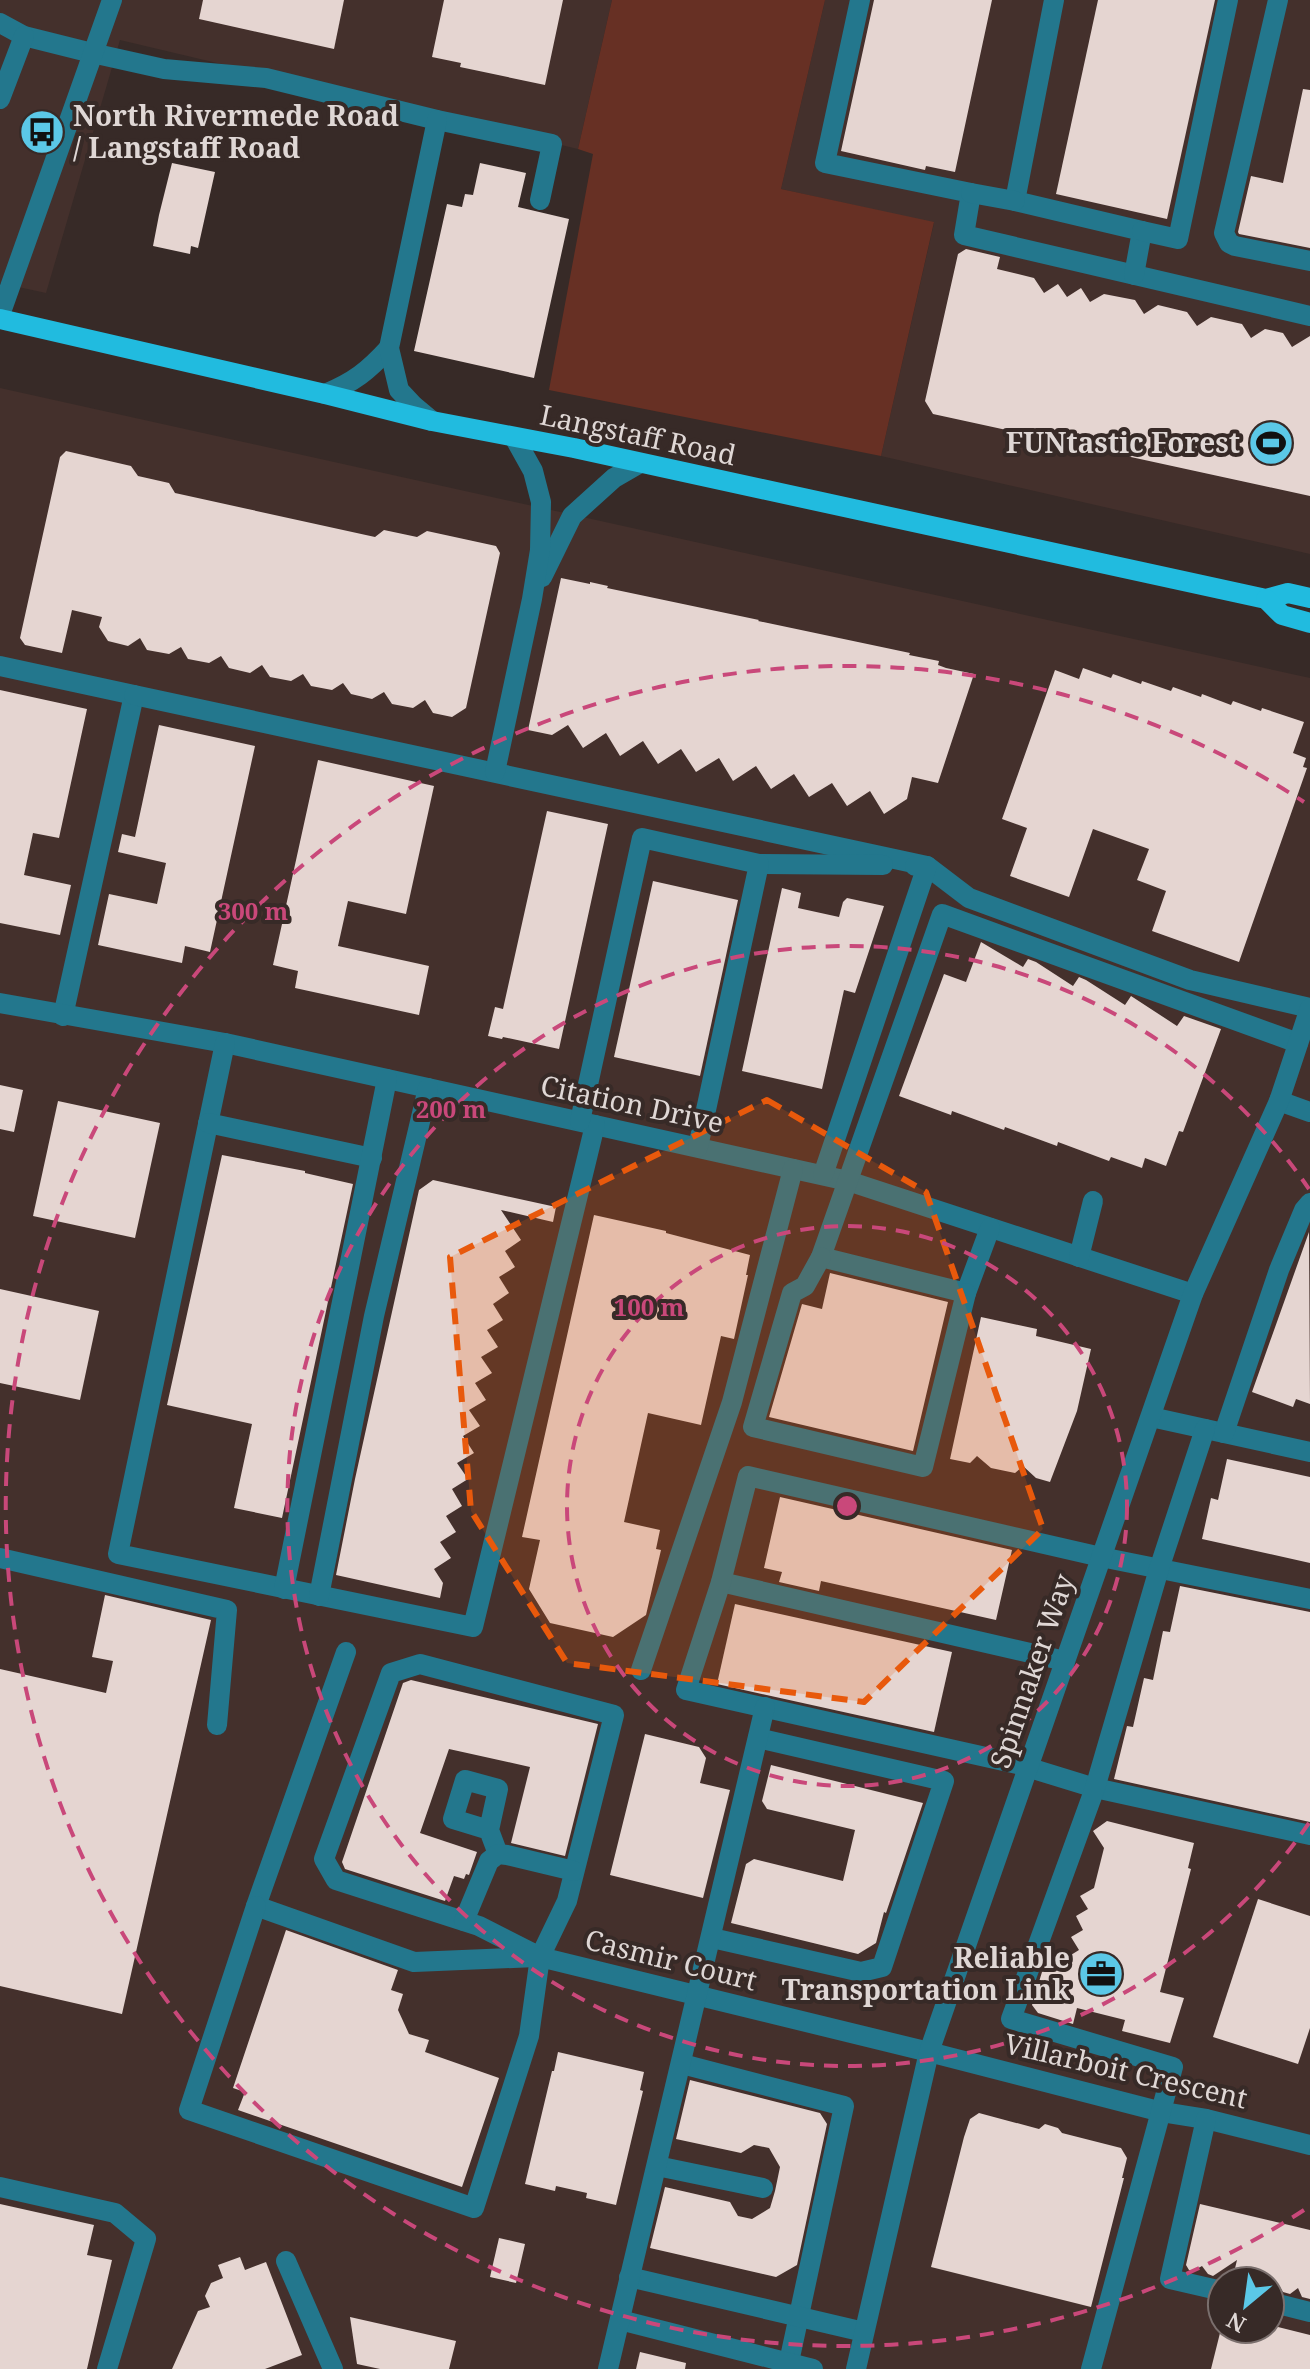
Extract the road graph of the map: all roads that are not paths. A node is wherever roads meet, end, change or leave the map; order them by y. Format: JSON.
{"nodes":[{"id":1,"x":112,"y":0,"type":"edge"},
{"id":2,"x":860,"y":0,"type":"edge"},
{"id":3,"x":1054,"y":0,"type":"edge"},
{"id":4,"x":1228,"y":0,"type":"edge"},
{"id":5,"x":1278,"y":0,"type":"edge"},
{"id":6,"x":0,"y":23,"type":"edge"},
{"id":7,"x":24,"y":36,"type":"junction"},
{"id":8,"x":92,"y":53,"type":"junction"},
{"id":9,"x":0,"y":99,"type":"edge"},
{"id":10,"x":437,"y":120,"type":"junction"},
{"id":11,"x":971,"y":193,"type":"junction"},
{"id":12,"x":540,"y":200,"type":"dead end"},
{"id":13,"x":1015,"y":201,"type":"junction"},
{"id":14,"x":1142,"y":231,"type":"junction"},
{"id":15,"x":1310,"y":261,"type":"edge"},
{"id":16,"x":1134,"y":275,"type":"junction"},
{"id":17,"x":1310,"y":316,"type":"edge"},
{"id":18,"x":0,"y":317,"type":"edge"},
{"id":19,"x":389,"y":348,"type":"junction"},
{"id":20,"x":325,"y":394,"type":"junction"},
{"id":21,"x":432,"y":421,"type":"junction"},
{"id":22,"x":514,"y":437,"type":"junction"},
{"id":23,"x":640,"y":463,"type":"junction"},
{"id":24,"x":1310,"y":598,"type":"edge"},
{"id":25,"x":532,"y":599,"type":"junction"},
{"id":26,"x":1266,"y":599,"type":"junction"},
{"id":27,"x":1310,"y":623,"type":"edge"},
{"id":28,"x":0,"y":666,"type":"edge"},
{"id":29,"x":134,"y":695,"type":"junction"},
{"id":30,"x":495,"y":772,"type":"junction"},
{"id":31,"x":759,"y":864,"type":"junction"},
{"id":32,"x":927,"y":866,"type":"junction"},
{"id":33,"x":0,"y":1003,"type":"edge"},
{"id":34,"x":1310,"y":1008,"type":"edge"},
{"id":35,"x":63,"y":1016,"type":"junction"},
{"id":36,"x":225,"y":1043,"type":"junction"},
{"id":37,"x":1298,"y":1043,"type":"junction"},
{"id":38,"x":387,"y":1079,"type":"junction"},
{"id":39,"x":428,"y":1088,"type":"junction"},
{"id":40,"x":1279,"y":1101,"type":"junction"},
{"id":41,"x":1310,"y":1112,"type":"edge"},
{"id":42,"x":208,"y":1123,"type":"junction"},
{"id":43,"x":588,"y":1123,"type":"junction"},
{"id":44,"x":698,"y":1147,"type":"junction"},
{"id":45,"x":372,"y":1158,"type":"junction"},
{"id":46,"x":793,"y":1169,"type":"junction"},
{"id":47,"x":823,"y":1175,"type":"junction"},
{"id":48,"x":848,"y":1181,"type":"junction"},
{"id":49,"x":1093,"y":1201,"type":"dead end"},
{"id":50,"x":1310,"y":1203,"type":"edge"},
{"id":51,"x":990,"y":1228,"type":"junction"},
{"id":52,"x":821,"y":1257,"type":"junction"},
{"id":53,"x":1079,"y":1257,"type":"junction"},
{"id":54,"x":966,"y":1293,"type":"junction"},
{"id":55,"x":1193,"y":1294,"type":"junction"},
{"id":56,"x":1151,"y":1417,"type":"junction"},
{"id":57,"x":1215,"y":1431,"type":"junction"},
{"id":58,"x":1310,"y":1452,"type":"edge"},
{"id":59,"x":1101,"y":1557,"type":"junction"},
{"id":60,"x":0,"y":1558,"type":"edge"},
{"id":61,"x":1159,"y":1569,"type":"junction"},
{"id":62,"x":721,"y":1582,"type":"junction"},
{"id":63,"x":284,"y":1589,"type":"junction"},
{"id":64,"x":319,"y":1596,"type":"junction"},
{"id":65,"x":1310,"y":1599,"type":"edge"},
{"id":66,"x":346,"y":1652,"type":"dead end"},
{"id":67,"x":1065,"y":1661,"type":"junction"},
{"id":68,"x":641,"y":1670,"type":"dead end"},
{"id":69,"x":765,"y":1707,"type":"junction"},
{"id":70,"x":217,"y":1725,"type":"dead end"},
{"id":71,"x":758,"y":1738,"type":"junction"},
{"id":72,"x":1028,"y":1767,"type":"junction"},
{"id":73,"x":1095,"y":1788,"type":"junction"},
{"id":74,"x":489,"y":1830,"type":"dead end"},
{"id":75,"x":1310,"y":1835,"type":"edge"},
{"id":76,"x":498,"y":1854,"type":"junction"},
{"id":77,"x":574,"y":1871,"type":"junction"},
{"id":78,"x":256,"y":1906,"type":"junction"},
{"id":79,"x":464,"y":1921,"type":"junction"},
{"id":80,"x":712,"y":1938,"type":"junction"},
{"id":81,"x":540,"y":1957,"type":"junction"},
{"id":82,"x":698,"y":1995,"type":"junction"},
{"id":83,"x":929,"y":2052,"type":"junction"},
{"id":84,"x":682,"y":2064,"type":"junction"},
{"id":85,"x":1162,"y":2112,"type":"junction"},
{"id":86,"x":1206,"y":2119,"type":"junction"},
{"id":87,"x":1310,"y":2145,"type":"edge"},
{"id":88,"x":657,"y":2166,"type":"junction"},
{"id":89,"x":0,"y":2187,"type":"edge"},
{"id":90,"x":763,"y":2188,"type":"dead end"},
{"id":91,"x":286,"y":2261,"type":"dead end"},
{"id":92,"x":629,"y":2277,"type":"junction"},
{"id":93,"x":1206,"y":2287,"type":"edge"},
{"id":94,"x":1286,"y":2306,"type":"edge"},
{"id":95,"x":1310,"y":2312,"type":"edge"},
{"id":96,"x":800,"y":2317,"type":"junction"},
{"id":97,"x":620,"y":2320,"type":"junction"},
{"id":98,"x":864,"y":2332,"type":"junction"},
{"id":99,"x":789,"y":2362,"type":"junction"},
{"id":100,"x":107,"y":2369,"type":"edge"},
{"id":101,"x":333,"y":2369,"type":"edge"},
{"id":102,"x":608,"y":2369,"type":"edge"},
{"id":103,"x":813,"y":2369,"type":"edge"},
{"id":104,"x":856,"y":2369,"type":"edge"},
{"id":105,"x":1091,"y":2369,"type":"edge"}],
"edges":[{"from":1,"to":8,"type":"street"},
{"from":2,"to":11,"type":"street"},
{"from":3,"to":13,"type":"street"},
{"from":4,"to":14,"type":"street"},
{"from":5,"to":15,"type":"street"},
{"from":6,"to":7,"type":"street"},
{"from":7,"to":8,"type":"street"},
{"from":7,"to":9,"type":"street"},
{"from":8,"to":10,"type":"street"},
{"from":8,"to":18,"type":"street"},
{"from":10,"to":12,"type":"street"},
{"from":10,"to":19,"type":"street"},
{"from":11,"to":13,"type":"street"},
{"from":11,"to":16,"type":"street"},
{"from":13,"to":14,"type":"street"},
{"from":14,"to":16,"type":"street"},
{"from":16,"to":17,"type":"street"},
{"from":18,"to":20,"type":"main road","name":"Langstaff Road"},
{"from":19,"to":20,"type":"street"},
{"from":19,"to":21,"type":"street"},
{"from":20,"to":21,"type":"main road","name":"Langstaff Road"},
{"from":21,"to":22,"type":"main road","name":"Langstaff Road"},
{"from":22,"to":23,"type":"main road","name":"Langstaff Road"},
{"from":22,"to":25,"type":"street"},
{"from":23,"to":25,"type":"street"},
{"from":23,"to":26,"type":"main road","name":"Langstaff Road"},
{"from":24,"to":26,"type":"main road","name":"Langstaff Road"},
{"from":25,"to":30,"type":"street"},
{"from":26,"to":27,"type":"main road","name":"Langstaff Road"},
{"from":28,"to":29,"type":"street"},
{"from":29,"to":30,"type":"street"},
{"from":29,"to":35,"type":"street"},
{"from":30,"to":32,"type":"street"},
{"from":31,"to":32,"type":"street"},
{"from":31,"to":43,"type":"street"},
{"from":31,"to":44,"type":"street"},
{"from":32,"to":34,"type":"street"},
{"from":32,"to":47,"type":"street"},
{"from":33,"to":35,"type":"street","name":"Citation Drive"},
{"from":34,"to":37,"type":"street","name":"Spinnaker Way"},
{"from":35,"to":36,"type":"street","name":"Citation Drive"},
{"from":36,"to":38,"type":"street","name":"Citation Drive"},
{"from":36,"to":42,"type":"street"},
{"from":37,"to":40,"type":"street","name":"Spinnaker Way"},
{"from":37,"to":48,"type":"street"},
{"from":38,"to":39,"type":"street","name":"Citation Drive"},
{"from":38,"to":45,"type":"street"},
{"from":39,"to":43,"type":"street","name":"Citation Drive"},
{"from":39,"to":64,"type":"street"},
{"from":40,"to":41,"type":"street"},
{"from":40,"to":55,"type":"street","name":"Spinnaker Way"},
{"from":42,"to":45,"type":"street"},
{"from":42,"to":63,"type":"street"},
{"from":43,"to":44,"type":"street","name":"Citation Drive"},
{"from":43,"to":64,"type":"street"},
{"from":44,"to":46,"type":"street","name":"Citation Drive"},
{"from":45,"to":63,"type":"street"},
{"from":46,"to":47,"type":"street","name":"Citation Drive"},
{"from":46,"to":68,"type":"street"},
{"from":47,"to":48,"type":"street","name":"Citation Drive"},
{"from":48,"to":51,"type":"street","name":"Citation Drive"},
{"from":48,"to":52,"type":"street"},
{"from":49,"to":53,"type":"street"},
{"from":50,"to":57,"type":"street"},
{"from":51,"to":53,"type":"street","name":"Citation Drive"},
{"from":51,"to":54,"type":"street"},
{"from":52,"to":54,"type":"street"},
{"from":52,"to":54,"type":"street"},
{"from":53,"to":55,"type":"street","name":"Citation Drive"},
{"from":55,"to":56,"type":"street","name":"Spinnaker Way"},
{"from":56,"to":57,"type":"street"},
{"from":56,"to":59,"type":"street","name":"Spinnaker Way"},
{"from":57,"to":58,"type":"street"},
{"from":57,"to":61,"type":"street"},
{"from":59,"to":61,"type":"street"},
{"from":59,"to":62,"type":"street"},
{"from":59,"to":67,"type":"street","name":"Spinnaker Way"},
{"from":60,"to":70,"type":"street"},
{"from":61,"to":65,"type":"street"},
{"from":61,"to":73,"type":"street"},
{"from":62,"to":67,"type":"street"},
{"from":62,"to":69,"type":"street"},
{"from":63,"to":64,"type":"street"},
{"from":66,"to":78,"type":"street"},
{"from":67,"to":72,"type":"street","name":"Spinnaker Way"},
{"from":69,"to":71,"type":"street"},
{"from":69,"to":72,"type":"street"},
{"from":71,"to":80,"type":"street"},
{"from":71,"to":80,"type":"street"},
{"from":72,"to":73,"type":"street"},
{"from":72,"to":83,"type":"street","name":"Spinnaker Way"},
{"from":73,"to":75,"type":"street"},
{"from":73,"to":85,"type":"street"},
{"from":74,"to":76,"type":"street"},
{"from":76,"to":77,"type":"street"},
{"from":76,"to":79,"type":"street"},
{"from":77,"to":79,"type":"street"},
{"from":77,"to":81,"type":"street"},
{"from":78,"to":81,"type":"street"},
{"from":78,"to":81,"type":"street"},
{"from":79,"to":81,"type":"street"},
{"from":80,"to":82,"type":"street"},
{"from":81,"to":82,"type":"street","name":"Casmir Court"},
{"from":82,"to":83,"type":"street","name":"Casmir Court"},
{"from":82,"to":84,"type":"street"},
{"from":83,"to":85,"type":"street","name":"Villarboit Crescent"},
{"from":83,"to":98,"type":"street","name":"Spinnaker Way"},
{"from":84,"to":88,"type":"street"},
{"from":84,"to":96,"type":"street"},
{"from":85,"to":86,"type":"street","name":"Villarboit Crescent"},
{"from":85,"to":105,"type":"street"},
{"from":86,"to":87,"type":"street","name":"Villarboit Crescent"},
{"from":86,"to":93,"type":"street"},
{"from":88,"to":90,"type":"street"},
{"from":88,"to":92,"type":"street"},
{"from":89,"to":100,"type":"street"},
{"from":91,"to":101,"type":"street"},
{"from":92,"to":96,"type":"street"},
{"from":92,"to":97,"type":"street"},
{"from":94,"to":95,"type":"street"},
{"from":96,"to":98,"type":"street"},
{"from":96,"to":99,"type":"street"},
{"from":97,"to":99,"type":"street"},
{"from":97,"to":102,"type":"street"},
{"from":98,"to":104,"type":"street","name":"Spinnaker Way"},
{"from":99,"to":103,"type":"street"}]}
